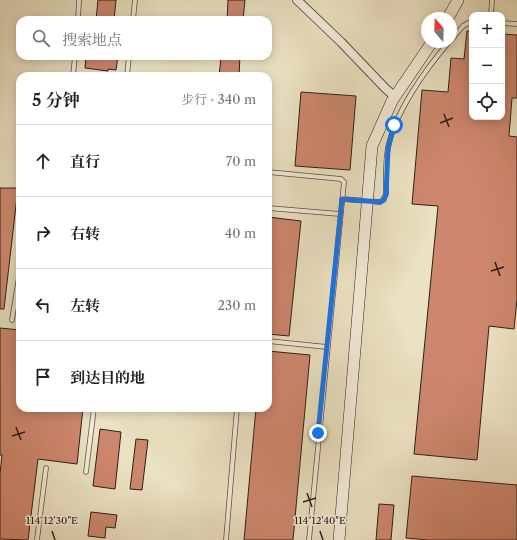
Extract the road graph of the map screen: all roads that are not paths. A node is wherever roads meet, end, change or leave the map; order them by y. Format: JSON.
{"nodes":[{"id":1,"x":79,"y":0,"type":"edge"},
{"id":2,"x":135,"y":0,"type":"edge"},
{"id":3,"x":297,"y":0,"type":"edge"},
{"id":4,"x":458,"y":0,"type":"edge"},
{"id":5,"x":492,"y":0,"type":"edge"},
{"id":6,"x":451,"y":12,"type":"edge"},
{"id":7,"x":491,"y":12,"type":"edge"},
{"id":8,"x":78,"y":16,"type":"edge"},
{"id":9,"x":133,"y":16,"type":"edge"},
{"id":10,"x":469,"y":23,"type":"edge"},
{"id":11,"x":505,"y":23,"type":"edge"},
{"id":12,"x":517,"y":24,"type":"edge"},
{"id":13,"x":457,"y":33,"type":"edge"},
{"id":14,"x":428,"y":48,"type":"edge"},
{"id":15,"x":445,"y":48,"type":"edge"},
{"id":16,"x":74,"y":60,"type":"edge"},
{"id":17,"x":129,"y":60,"type":"edge"},
{"id":18,"x":73,"y":72,"type":"edge"},
{"id":19,"x":127,"y":72,"type":"edge"},
{"id":20,"x":395,"y":96,"type":"junction"},
{"id":21,"x":272,"y":172,"type":"edge"},
{"id":22,"x":342,"y":199,"type":"junction"},
{"id":23,"x":367,"y":201,"type":"junction"},
{"id":24,"x":272,"y":208,"type":"edge"},
{"id":25,"x":340,"y":214,"type":"junction"},
{"id":26,"x":16,"y":296,"type":"edge"},
{"id":27,"x":12,"y":320,"type":"dead end"},
{"id":28,"x":272,"y":341,"type":"edge"},
{"id":29,"x":327,"y":347,"type":"junction"},
{"id":30,"x":94,"y":412,"type":"edge"},
{"id":31,"x":237,"y":412,"type":"edge"},
{"id":32,"x":46,"y":468,"type":"dead end"},
{"id":33,"x":86,"y":472,"type":"dead end"},
{"id":34,"x":37,"y":540,"type":"edge"},
{"id":35,"x":226,"y":540,"type":"edge"},
{"id":36,"x":310,"y":540,"type":"edge"},
{"id":37,"x":339,"y":540,"type":"edge"}],
"edges":[{"from":1,"to":8,"type":"lane"},
{"from":2,"to":9,"type":"lane"},
{"from":3,"to":20,"type":"street"},
{"from":4,"to":6,"type":"street"},
{"from":5,"to":7,"type":"lane"},
{"from":10,"to":13,"type":"lane"},
{"from":11,"to":12,"type":"lane"},
{"from":14,"to":20,"type":"street"},
{"from":15,"to":23,"type":"lane"},
{"from":16,"to":18,"type":"lane"},
{"from":17,"to":19,"type":"lane"},
{"from":20,"to":23,"type":"street"},
{"from":21,"to":22,"type":"lane"},
{"from":22,"to":23,"type":"lane"},
{"from":22,"to":25,"type":"lane"},
{"from":23,"to":37,"type":"street"},
{"from":24,"to":25,"type":"lane"},
{"from":25,"to":29,"type":"lane"},
{"from":26,"to":27,"type":"lane"},
{"from":28,"to":29,"type":"lane"},
{"from":29,"to":36,"type":"lane"},
{"from":30,"to":33,"type":"lane"},
{"from":31,"to":35,"type":"lane"},
{"from":32,"to":34,"type":"lane"}]}
